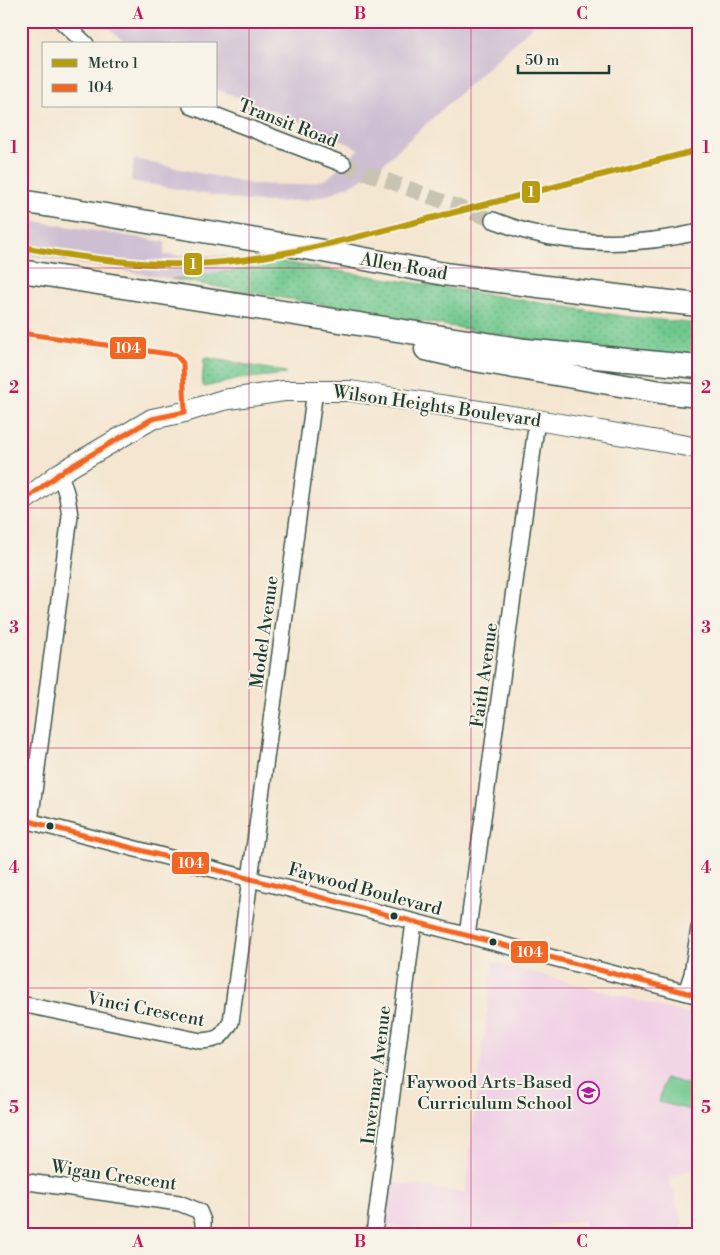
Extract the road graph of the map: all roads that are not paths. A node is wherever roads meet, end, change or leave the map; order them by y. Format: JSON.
{"nodes":[{"id":1,"x":60,"y":21,"type":"edge"},
{"id":2,"x":84,"y":42,"type":"edge"},
{"id":3,"x":196,"y":108,"type":"edge"},
{"id":4,"x":343,"y":164,"type":"tunnel mouth"},
{"id":5,"x":21,"y":202,"type":"edge"},
{"id":6,"x":493,"y":220,"type":"tunnel mouth"},
{"id":7,"x":699,"y":232,"type":"edge"},
{"id":8,"x":21,"y":271,"type":"edge"},
{"id":9,"x":699,"y":305,"type":"edge"},
{"id":10,"x":258,"y":309,"type":"junction"},
{"id":11,"x":699,"y":367,"type":"edge"},
{"id":12,"x":315,"y":390,"type":"junction"},
{"id":13,"x":699,"y":396,"type":"edge"},
{"id":14,"x":537,"y":420,"type":"junction"},
{"id":15,"x":699,"y":448,"type":"edge"},
{"id":16,"x":60,"y":473,"type":"junction"},
{"id":17,"x":21,"y":503,"type":"edge"},
{"id":18,"x":26,"y":820,"type":"edge"},
{"id":19,"x":250,"y":878,"type":"junction"},
{"id":20,"x":414,"y":922,"type":"junction"},
{"id":21,"x":699,"y":928,"type":"edge"},
{"id":22,"x":467,"y":936,"type":"junction"},
{"id":23,"x":693,"y":994,"type":"edge"},
{"id":24,"x":21,"y":1004,"type":"edge"},
{"id":25,"x":21,"y":1181,"type":"edge"},
{"id":26,"x":202,"y":1234,"type":"edge"},
{"id":27,"x":374,"y":1234,"type":"edge"}],
"edges":[{"from":1,"to":2,"type":"street"},
{"from":3,"to":4,"type":"street","name":"Transit Road"},
{"from":5,"to":9,"type":"highway","name":"Allen Road"},
{"from":6,"to":7,"type":"street"},
{"from":8,"to":10,"type":"highway"},
{"from":10,"to":11,"type":"highway"},
{"from":10,"to":13,"type":"highway"},
{"from":12,"to":14,"type":"main road","name":"Wilson Heights Boulevard"},
{"from":12,"to":16,"type":"main road","name":"Wilson Heights Boulevard"},
{"from":12,"to":19,"type":"street","name":"Model Avenue"},
{"from":14,"to":15,"type":"main road","name":"Wilson Heights Boulevard"},
{"from":14,"to":22,"type":"street","name":"Faith Avenue"},
{"from":16,"to":17,"type":"main road","name":"Wilson Heights Boulevard"},
{"from":16,"to":18,"type":"street"},
{"from":18,"to":19,"type":"street","name":"Faywood Boulevard"},
{"from":19,"to":20,"type":"street","name":"Faywood Boulevard"},
{"from":19,"to":24,"type":"street","name":"Vinci Crescent"},
{"from":20,"to":22,"type":"street","name":"Faywood Boulevard"},
{"from":20,"to":27,"type":"street","name":"Invermay Avenue"},
{"from":21,"to":23,"type":"street"},
{"from":22,"to":23,"type":"street","name":"Faywood Boulevard"},
{"from":25,"to":26,"type":"street","name":"Wigan Crescent"}]}
